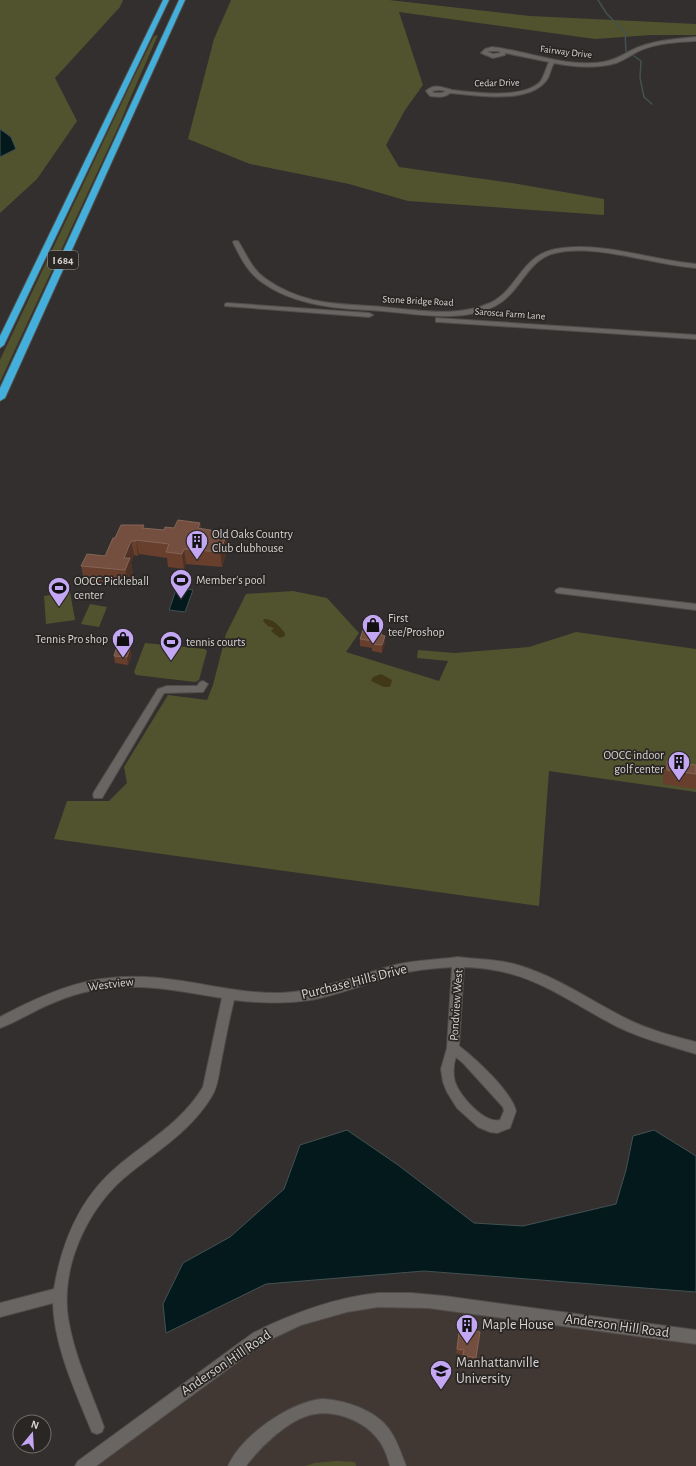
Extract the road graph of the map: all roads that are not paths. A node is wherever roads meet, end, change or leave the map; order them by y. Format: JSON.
{"nodes":[{"id":1,"x":166,"y":0,"type":"edge"},
{"id":2,"x":182,"y":0,"type":"edge"},
{"id":3,"x":696,"y":38,"type":"edge"},
{"id":4,"x":502,"y":51,"type":"dead end"},
{"id":5,"x":553,"y":60,"type":"junction"},
{"id":6,"x":449,"y":91,"type":"dead end"},
{"id":7,"x":236,"y":242,"type":"dead end"},
{"id":8,"x":696,"y":266,"type":"edge"},
{"id":9,"x":227,"y":305,"type":"dead end"},
{"id":10,"x":696,"y":337,"type":"edge"},
{"id":11,"x":0,"y":344,"type":"edge"},
{"id":12,"x":0,"y":398,"type":"edge"},
{"id":13,"x":560,"y":591,"type":"dead end"},
{"id":14,"x":696,"y":607,"type":"edge"},
{"id":15,"x":203,"y":684,"type":"dead end"},
{"id":16,"x":98,"y":795,"type":"dead end"},
{"id":17,"x":458,"y":962,"type":"junction"},
{"id":18,"x":229,"y":993,"type":"junction"},
{"id":19,"x":0,"y":1023,"type":"edge"},
{"id":20,"x":453,"y":1048,"type":"junction"},
{"id":21,"x":696,"y":1048,"type":"edge"},
{"id":22,"x":60,"y":1295,"type":"junction"},
{"id":23,"x":0,"y":1310,"type":"edge"},
{"id":24,"x":696,"y":1337,"type":"edge"},
{"id":25,"x":97,"y":1427,"type":"dead end"},
{"id":26,"x":83,"y":1466,"type":"edge"},
{"id":27,"x":236,"y":1466,"type":"edge"},
{"id":28,"x":398,"y":1466,"type":"edge"}],
"edges":[{"from":1,"to":11,"type":"highway","number":"I 684"},
{"from":2,"to":12,"type":"highway","number":"I 684"},
{"from":3,"to":5,"type":"street","name":"Fairway Drive"},
{"from":4,"to":5,"type":"street","name":"Fairway Drive"},
{"from":5,"to":6,"type":"street","name":"Cedar Drive"},
{"from":7,"to":8,"type":"street","name":"Stone Bridge Road"},
{"from":9,"to":10,"type":"street","name":"Sarosca Farm Lane"},
{"from":13,"to":14,"type":"street"},
{"from":15,"to":16,"type":"street"},
{"from":17,"to":18,"type":"street","name":"Purchase Hills Drive"},
{"from":17,"to":20,"type":"street","name":"Pondview West"},
{"from":17,"to":21,"type":"street","name":"Purchase Hills Drive"},
{"from":18,"to":19,"type":"street","name":"Westview"},
{"from":18,"to":22,"type":"street"},
{"from":20,"to":20,"type":"street","name":"Pondview West"},
{"from":22,"to":23,"type":"street"},
{"from":22,"to":25,"type":"street"},
{"from":24,"to":26,"type":"street","name":"Anderson Hill Road"},
{"from":27,"to":28,"type":"street"}]}
